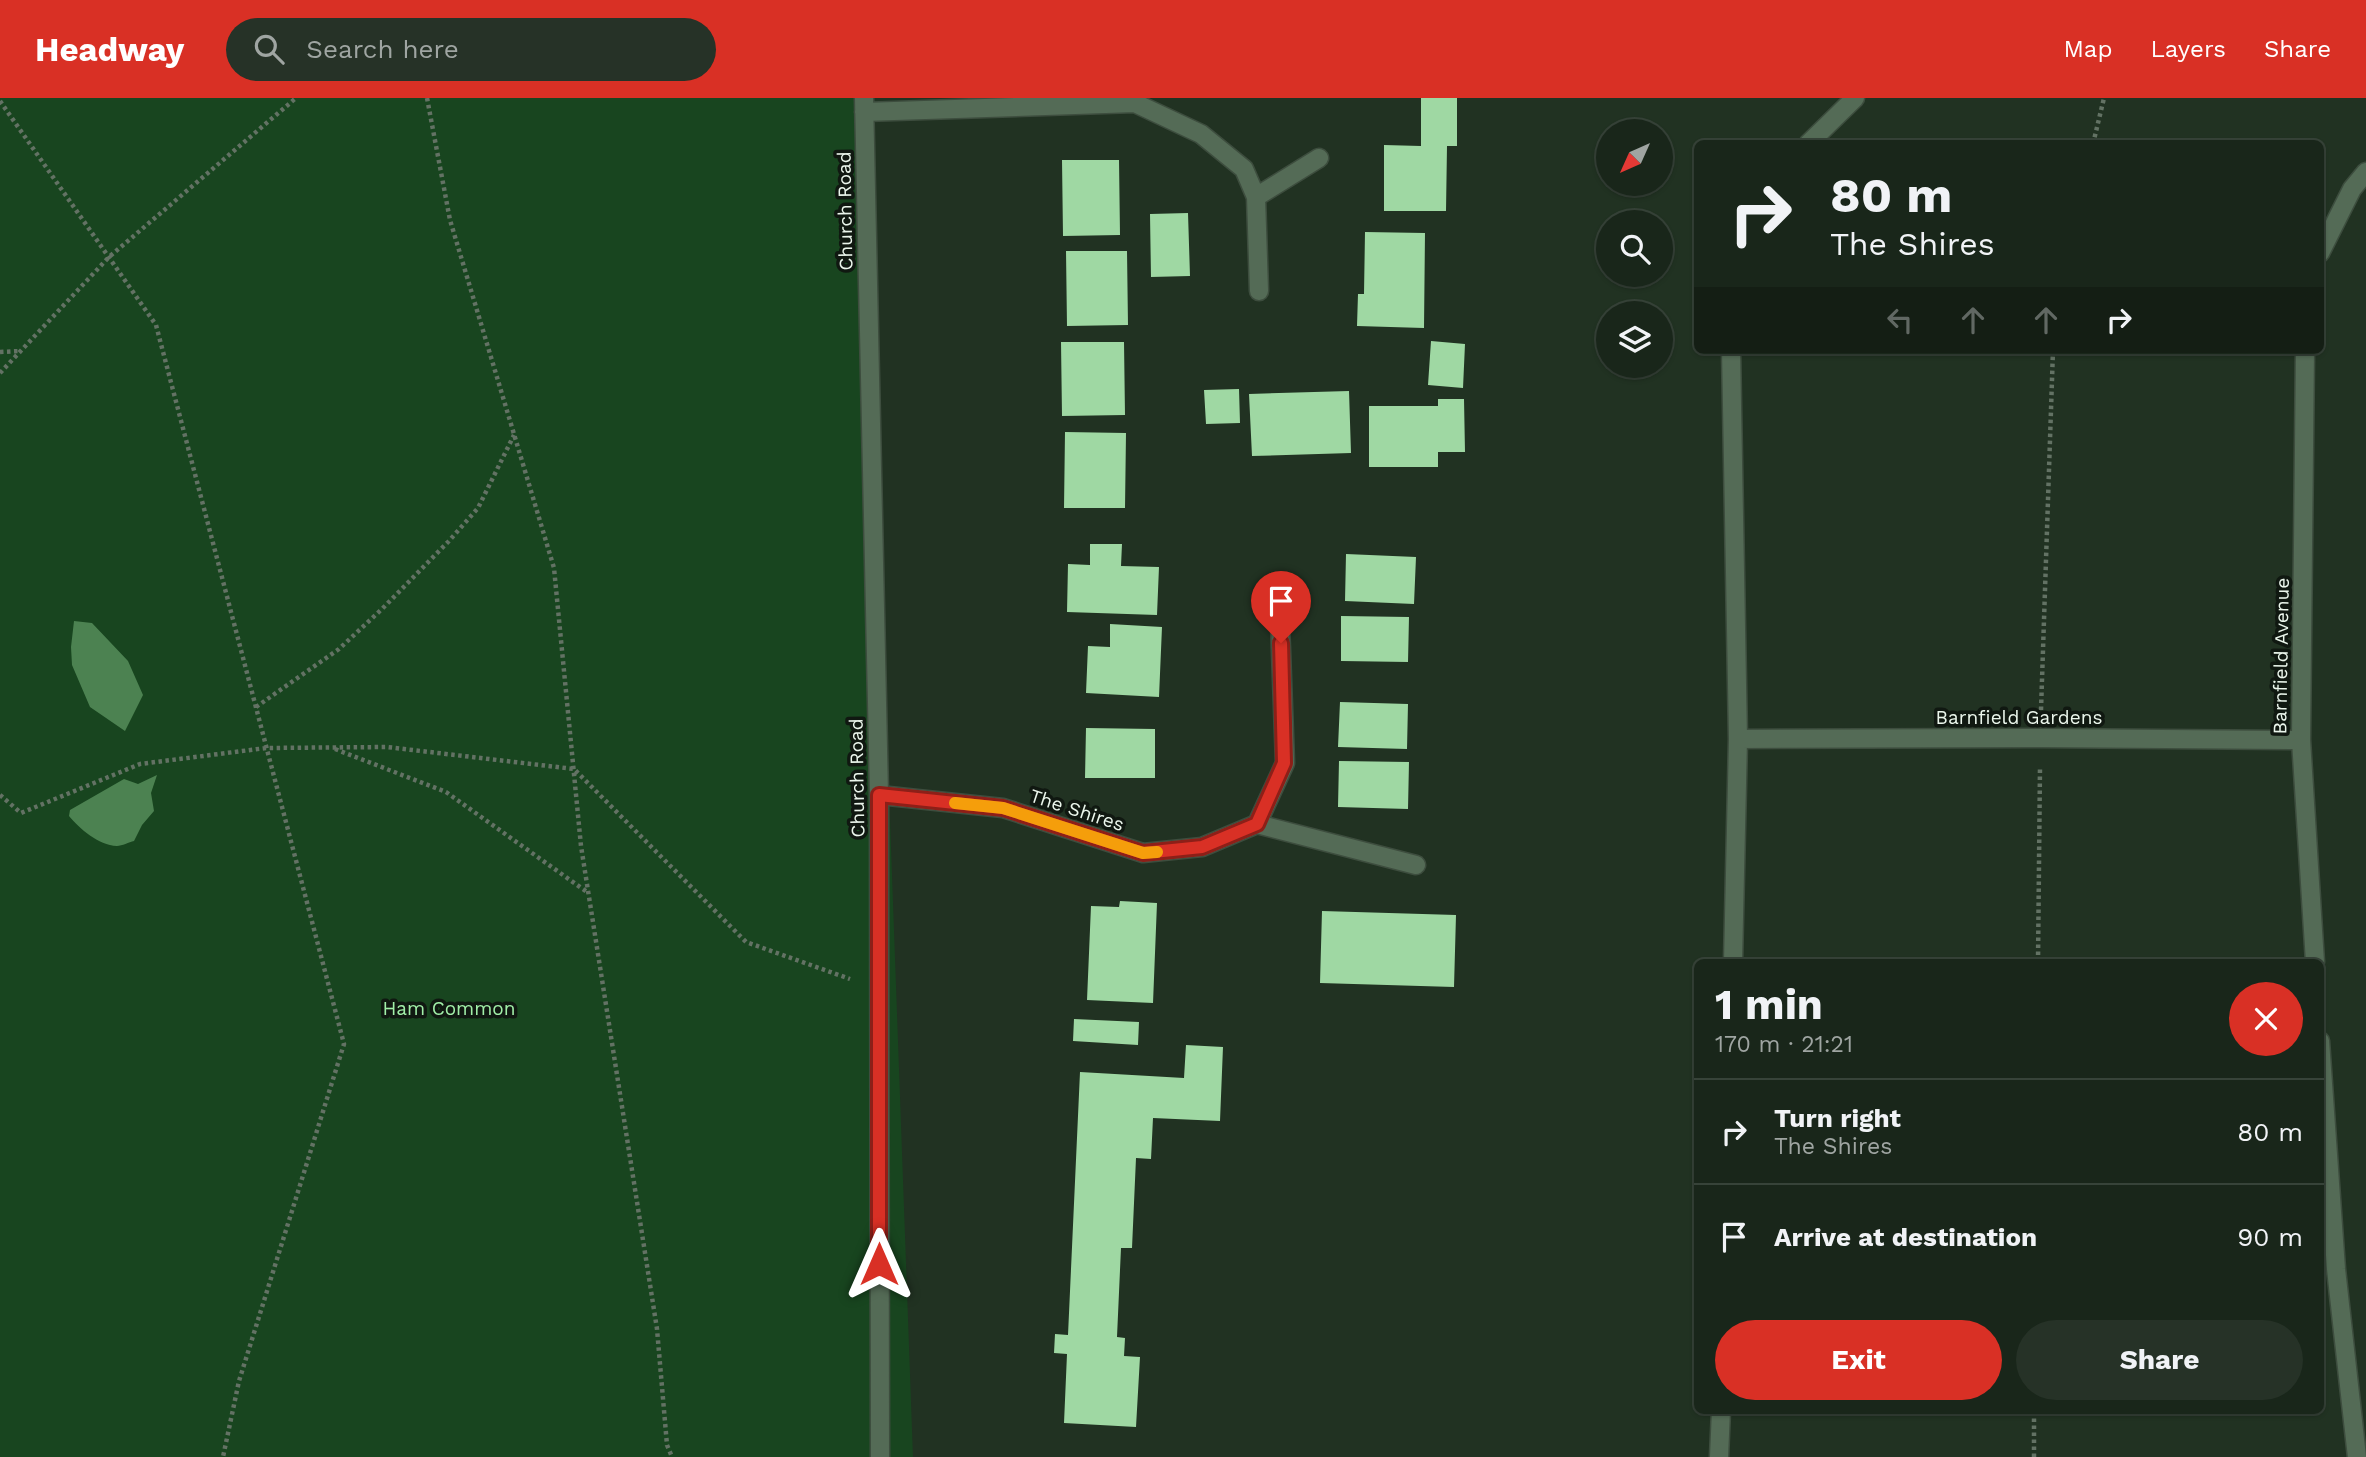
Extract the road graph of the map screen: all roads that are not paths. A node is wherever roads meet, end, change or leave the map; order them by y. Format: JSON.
{"nodes":[{"id":1,"x":1855,"y":98,"type":"edge"},
{"id":2,"x":864,"y":105,"type":"edge"},
{"id":3,"x":1812,"y":140,"type":"edge"},
{"id":4,"x":1319,"y":158,"type":"dead end"},
{"id":5,"x":2366,"y":172,"type":"edge"},
{"id":6,"x":1256,"y":197,"type":"junction"},
{"id":7,"x":2324,"y":244,"type":"edge"},
{"id":8,"x":1259,"y":291,"type":"dead end"},
{"id":9,"x":1731,"y":354,"type":"edge"},
{"id":10,"x":2305,"y":354,"type":"edge"},
{"id":11,"x":1279,"y":595,"type":"dead end"},
{"id":12,"x":1738,"y":738,"type":"junction"},
{"id":13,"x":2301,"y":740,"type":"junction"},
{"id":14,"x":879,"y":795,"type":"junction"},
{"id":15,"x":1257,"y":824,"type":"junction"},
{"id":16,"x":1416,"y":865,"type":"dead end"},
{"id":17,"x":1733,"y":959,"type":"edge"},
{"id":18,"x":2315,"y":959,"type":"edge"},
{"id":19,"x":2324,"y":1098,"type":"edge"},
{"id":20,"x":1721,"y":1414,"type":"edge"},
{"id":21,"x":880,"y":1457,"type":"edge"},
{"id":22,"x":1720,"y":1457,"type":"edge"},
{"id":23,"x":2357,"y":1457,"type":"edge"}],
"edges":[{"from":1,"to":3,"type":"street"},
{"from":2,"to":6,"type":"street"},
{"from":2,"to":14,"type":"street","name":"Church Road"},
{"from":4,"to":6,"type":"street"},
{"from":5,"to":7,"type":"street"},
{"from":6,"to":8,"type":"street"},
{"from":9,"to":12,"type":"street"},
{"from":10,"to":13,"type":"street","name":"Barnfield Avenue"},
{"from":11,"to":15,"type":"street"},
{"from":12,"to":13,"type":"street","name":"Barnfield Gardens"},
{"from":12,"to":17,"type":"street"},
{"from":13,"to":18,"type":"street","name":"Barnfield Avenue"},
{"from":14,"to":15,"type":"street","name":"The Shires"},
{"from":14,"to":21,"type":"street","name":"Church Road"},
{"from":15,"to":16,"type":"street"},
{"from":19,"to":23,"type":"street"},
{"from":20,"to":22,"type":"street"}]}
